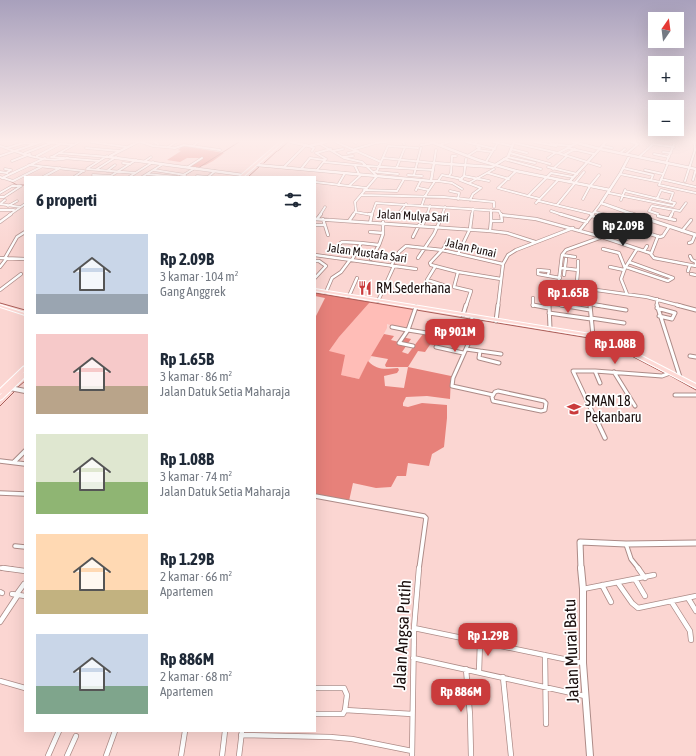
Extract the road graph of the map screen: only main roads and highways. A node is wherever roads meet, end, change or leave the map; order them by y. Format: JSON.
{"nodes":[{"id":1,"x":316,"y":290,"type":"edge"},
{"id":2,"x":0,"y":306,"type":"edge"},
{"id":3,"x":0,"y":310,"type":"edge"},
{"id":4,"x":24,"y":314,"type":"edge"},
{"id":5,"x":24,"y":318,"type":"edge"},
{"id":6,"x":24,"y":369,"type":"edge"},
{"id":7,"x":24,"y":375,"type":"edge"},
{"id":8,"x":696,"y":386,"type":"edge"},
{"id":9,"x":0,"y":392,"type":"edge"},
{"id":10,"x":0,"y":398,"type":"edge"}],
"edges":[{"from":1,"to":8,"type":"main road"},
{"from":2,"to":4,"type":"main road"},
{"from":3,"to":5,"type":"main road"},
{"from":6,"to":9,"type":"main road"},
{"from":7,"to":10,"type":"main road"}]}
